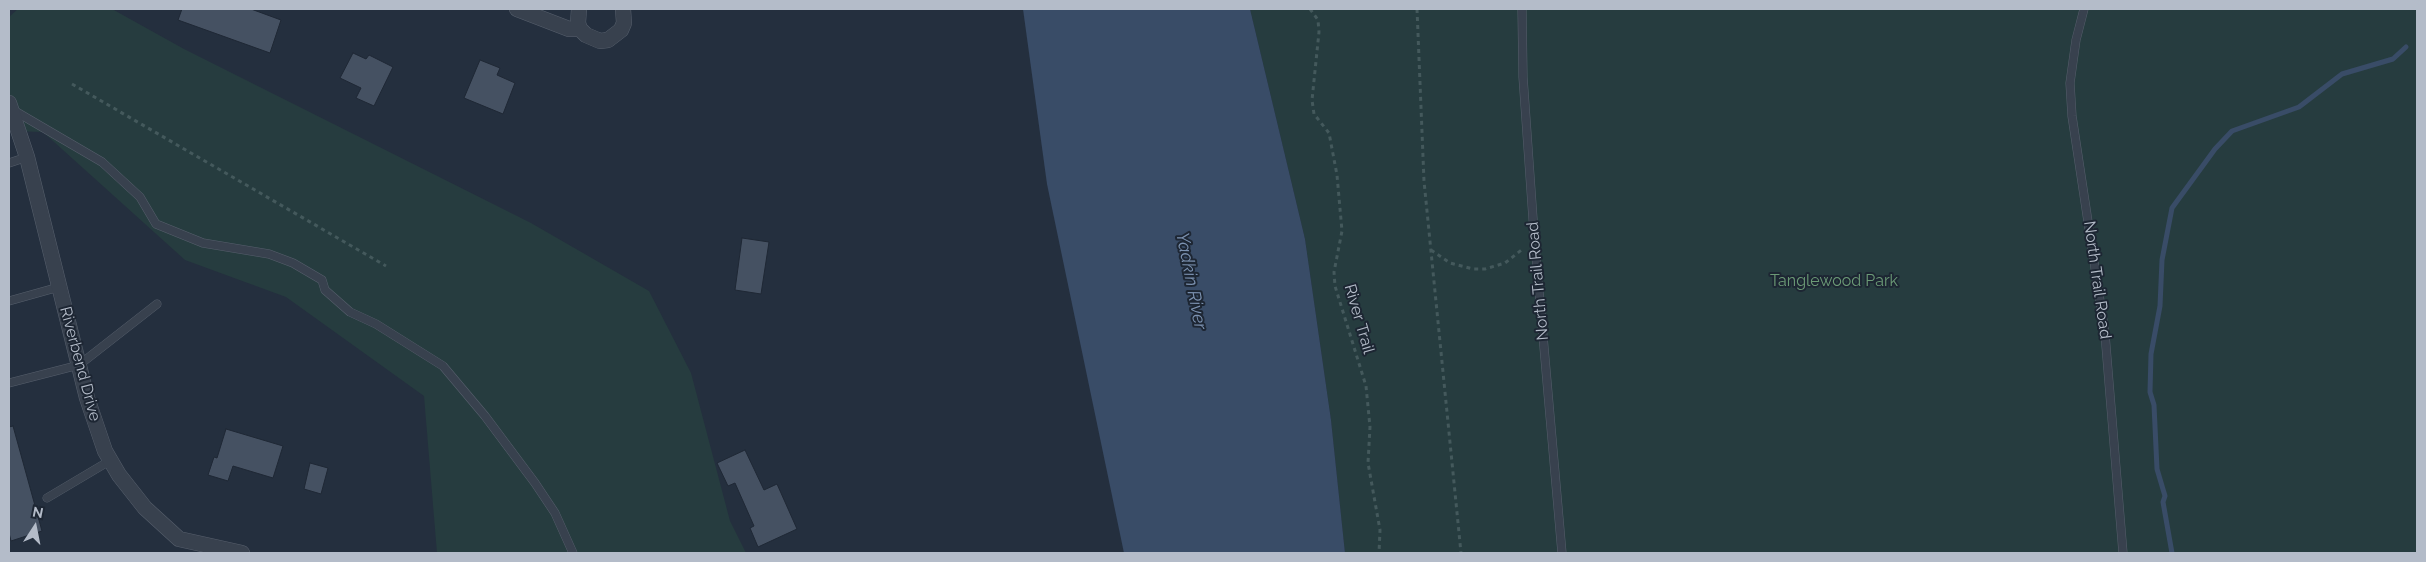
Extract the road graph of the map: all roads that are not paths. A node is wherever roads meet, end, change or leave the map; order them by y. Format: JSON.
{"nodes":[{"id":1,"x":518,"y":9,"type":"edge"},
{"id":2,"x":579,"y":9,"type":"edge"},
{"id":3,"x":623,"y":9,"type":"edge"},
{"id":4,"x":1522,"y":9,"type":"edge"},
{"id":5,"x":2084,"y":9,"type":"edge"},
{"id":6,"x":580,"y":30,"type":"junction"},
{"id":7,"x":9,"y":106,"type":"edge"},
{"id":8,"x":27,"y":158,"type":"junction"},
{"id":9,"x":9,"y":163,"type":"edge"},
{"id":10,"x":59,"y":287,"type":"junction"},
{"id":11,"x":9,"y":301,"type":"edge"},
{"id":12,"x":157,"y":304,"type":"dead end"},
{"id":13,"x":79,"y":365,"type":"junction"},
{"id":14,"x":9,"y":383,"type":"edge"},
{"id":15,"x":111,"y":460,"type":"junction"},
{"id":16,"x":47,"y":498,"type":"dead end"},
{"id":17,"x":180,"y":539,"type":"junction"},
{"id":18,"x":190,"y":553,"type":"edge"},
{"id":19,"x":240,"y":553,"type":"edge"},
{"id":20,"x":573,"y":553,"type":"edge"},
{"id":21,"x":1562,"y":553,"type":"edge"},
{"id":22,"x":2123,"y":553,"type":"edge"}],
"edges":[{"from":1,"to":6,"type":"street"},
{"from":2,"to":6,"type":"street"},
{"from":3,"to":6,"type":"street"},
{"from":4,"to":21,"type":"lane","name":"North Trail Road"},
{"from":5,"to":22,"type":"lane","name":"North Trail Road"},
{"from":7,"to":8,"type":"street","name":"Riverbend Drive"},
{"from":7,"to":20,"type":"lane"},
{"from":8,"to":9,"type":"lane"},
{"from":8,"to":10,"type":"street","name":"Riverbend Drive"},
{"from":10,"to":11,"type":"lane"},
{"from":10,"to":13,"type":"street","name":"Riverbend Drive"},
{"from":12,"to":13,"type":"lane"},
{"from":13,"to":14,"type":"lane"},
{"from":13,"to":15,"type":"street","name":"Riverbend Drive"},
{"from":15,"to":16,"type":"lane"},
{"from":15,"to":17,"type":"street","name":"Riverbend Drive"},
{"from":17,"to":18,"type":"street"},
{"from":17,"to":19,"type":"street","name":"Riverbend Drive"}]}
